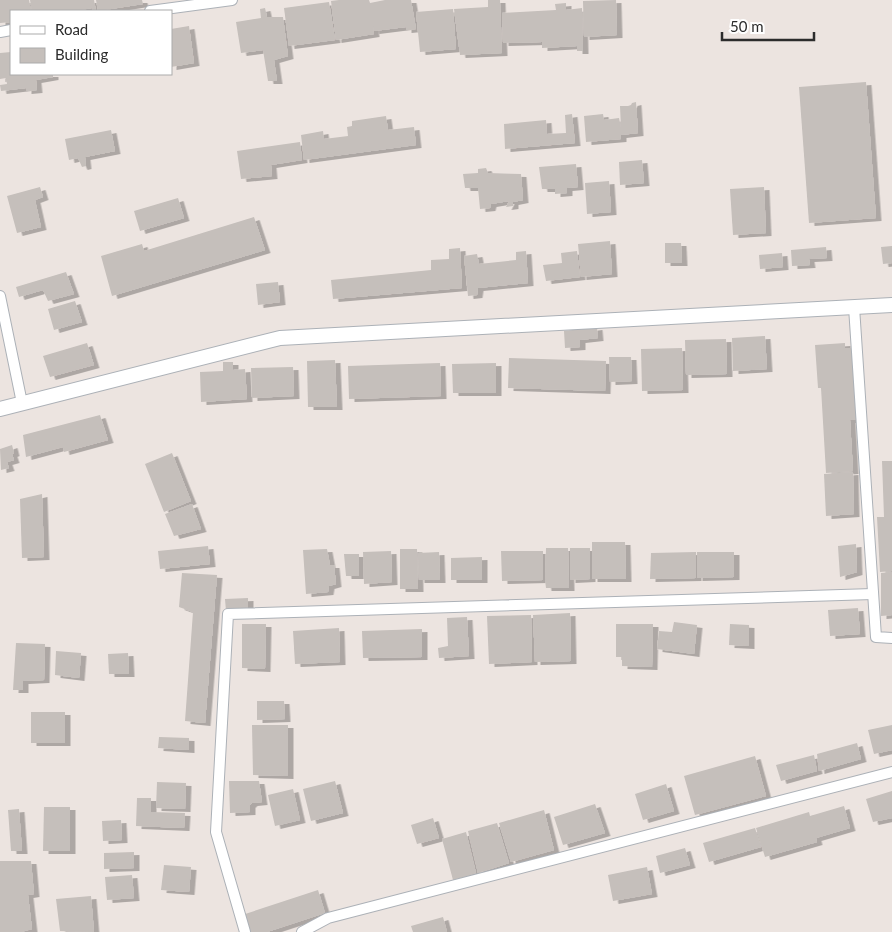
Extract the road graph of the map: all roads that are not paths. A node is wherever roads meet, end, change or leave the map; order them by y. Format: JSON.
{"nodes":[{"id":1,"x":232,"y":0,"type":"edge"},
{"id":2,"x":157,"y":10,"type":"edge"},
{"id":3,"x":0,"y":296,"type":"edge"},
{"id":4,"x":892,"y":304,"type":"edge"},
{"id":5,"x":854,"y":307,"type":"junction"},
{"id":6,"x":22,"y":403,"type":"junction"},
{"id":7,"x":0,"y":409,"type":"edge"},
{"id":8,"x":873,"y":594,"type":"junction"},
{"id":9,"x":892,"y":638,"type":"edge"},
{"id":10,"x":892,"y":772,"type":"edge"},
{"id":11,"x":244,"y":932,"type":"edge"},
{"id":12,"x":302,"y":932,"type":"edge"}],
"edges":[{"from":1,"to":2,"type":"street"},
{"from":3,"to":6,"type":"street"},
{"from":4,"to":5,"type":"street"},
{"from":5,"to":6,"type":"street"},
{"from":5,"to":8,"type":"street"},
{"from":6,"to":7,"type":"street"},
{"from":8,"to":9,"type":"street"},
{"from":8,"to":11,"type":"street"},
{"from":10,"to":12,"type":"street"}]}
